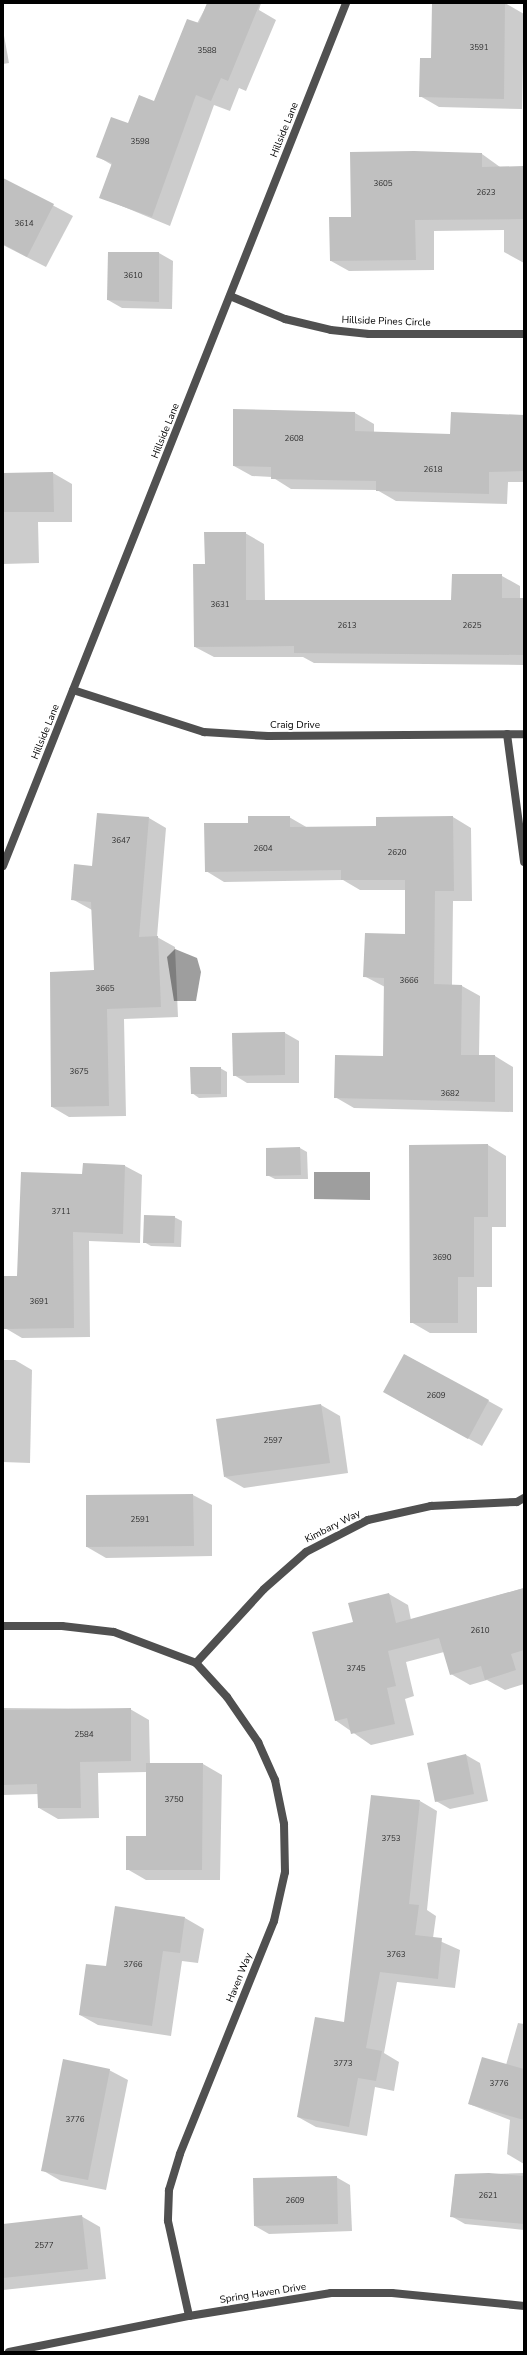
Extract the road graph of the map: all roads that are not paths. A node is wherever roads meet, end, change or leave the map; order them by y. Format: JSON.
{"nodes":[{"id":1,"x":346,"y":3,"type":"edge"},
{"id":2,"x":230,"y":296,"type":"junction"},
{"id":3,"x":524,"y":334,"type":"edge"},
{"id":4,"x":73,"y":690,"type":"junction"},
{"id":5,"x":507,"y":734,"type":"junction"},
{"id":6,"x":524,"y":734,"type":"edge"},
{"id":7,"x":524,"y":862,"type":"edge"},
{"id":8,"x":3,"y":866,"type":"edge"},
{"id":9,"x":524,"y":1498,"type":"edge"},
{"id":10,"x":3,"y":1626,"type":"edge"},
{"id":11,"x":196,"y":1663,"type":"junction"},
{"id":12,"x":524,"y":2306,"type":"edge"},
{"id":13,"x":189,"y":2316,"type":"junction"},
{"id":14,"x":9,"y":2352,"type":"edge"}],
"edges":[{"from":1,"to":2,"type":"street","name":"Hillside Lane"},
{"from":2,"to":3,"type":"street","name":"Hillside Pines Circle"},
{"from":2,"to":4,"type":"street","name":"Hillside Lane"},
{"from":4,"to":5,"type":"street","name":"Craig Drive"},
{"from":4,"to":8,"type":"street","name":"Hillside Lane"},
{"from":5,"to":6,"type":"street","name":"Craig Drive"},
{"from":5,"to":7,"type":"street"},
{"from":9,"to":11,"type":"street","name":"Kimbary Way"},
{"from":10,"to":11,"type":"street"},
{"from":11,"to":13,"type":"street","name":"Haven Way"},
{"from":12,"to":13,"type":"street","name":"Spring Haven Drive"},
{"from":13,"to":14,"type":"street","name":"Spring Haven Drive"}]}
